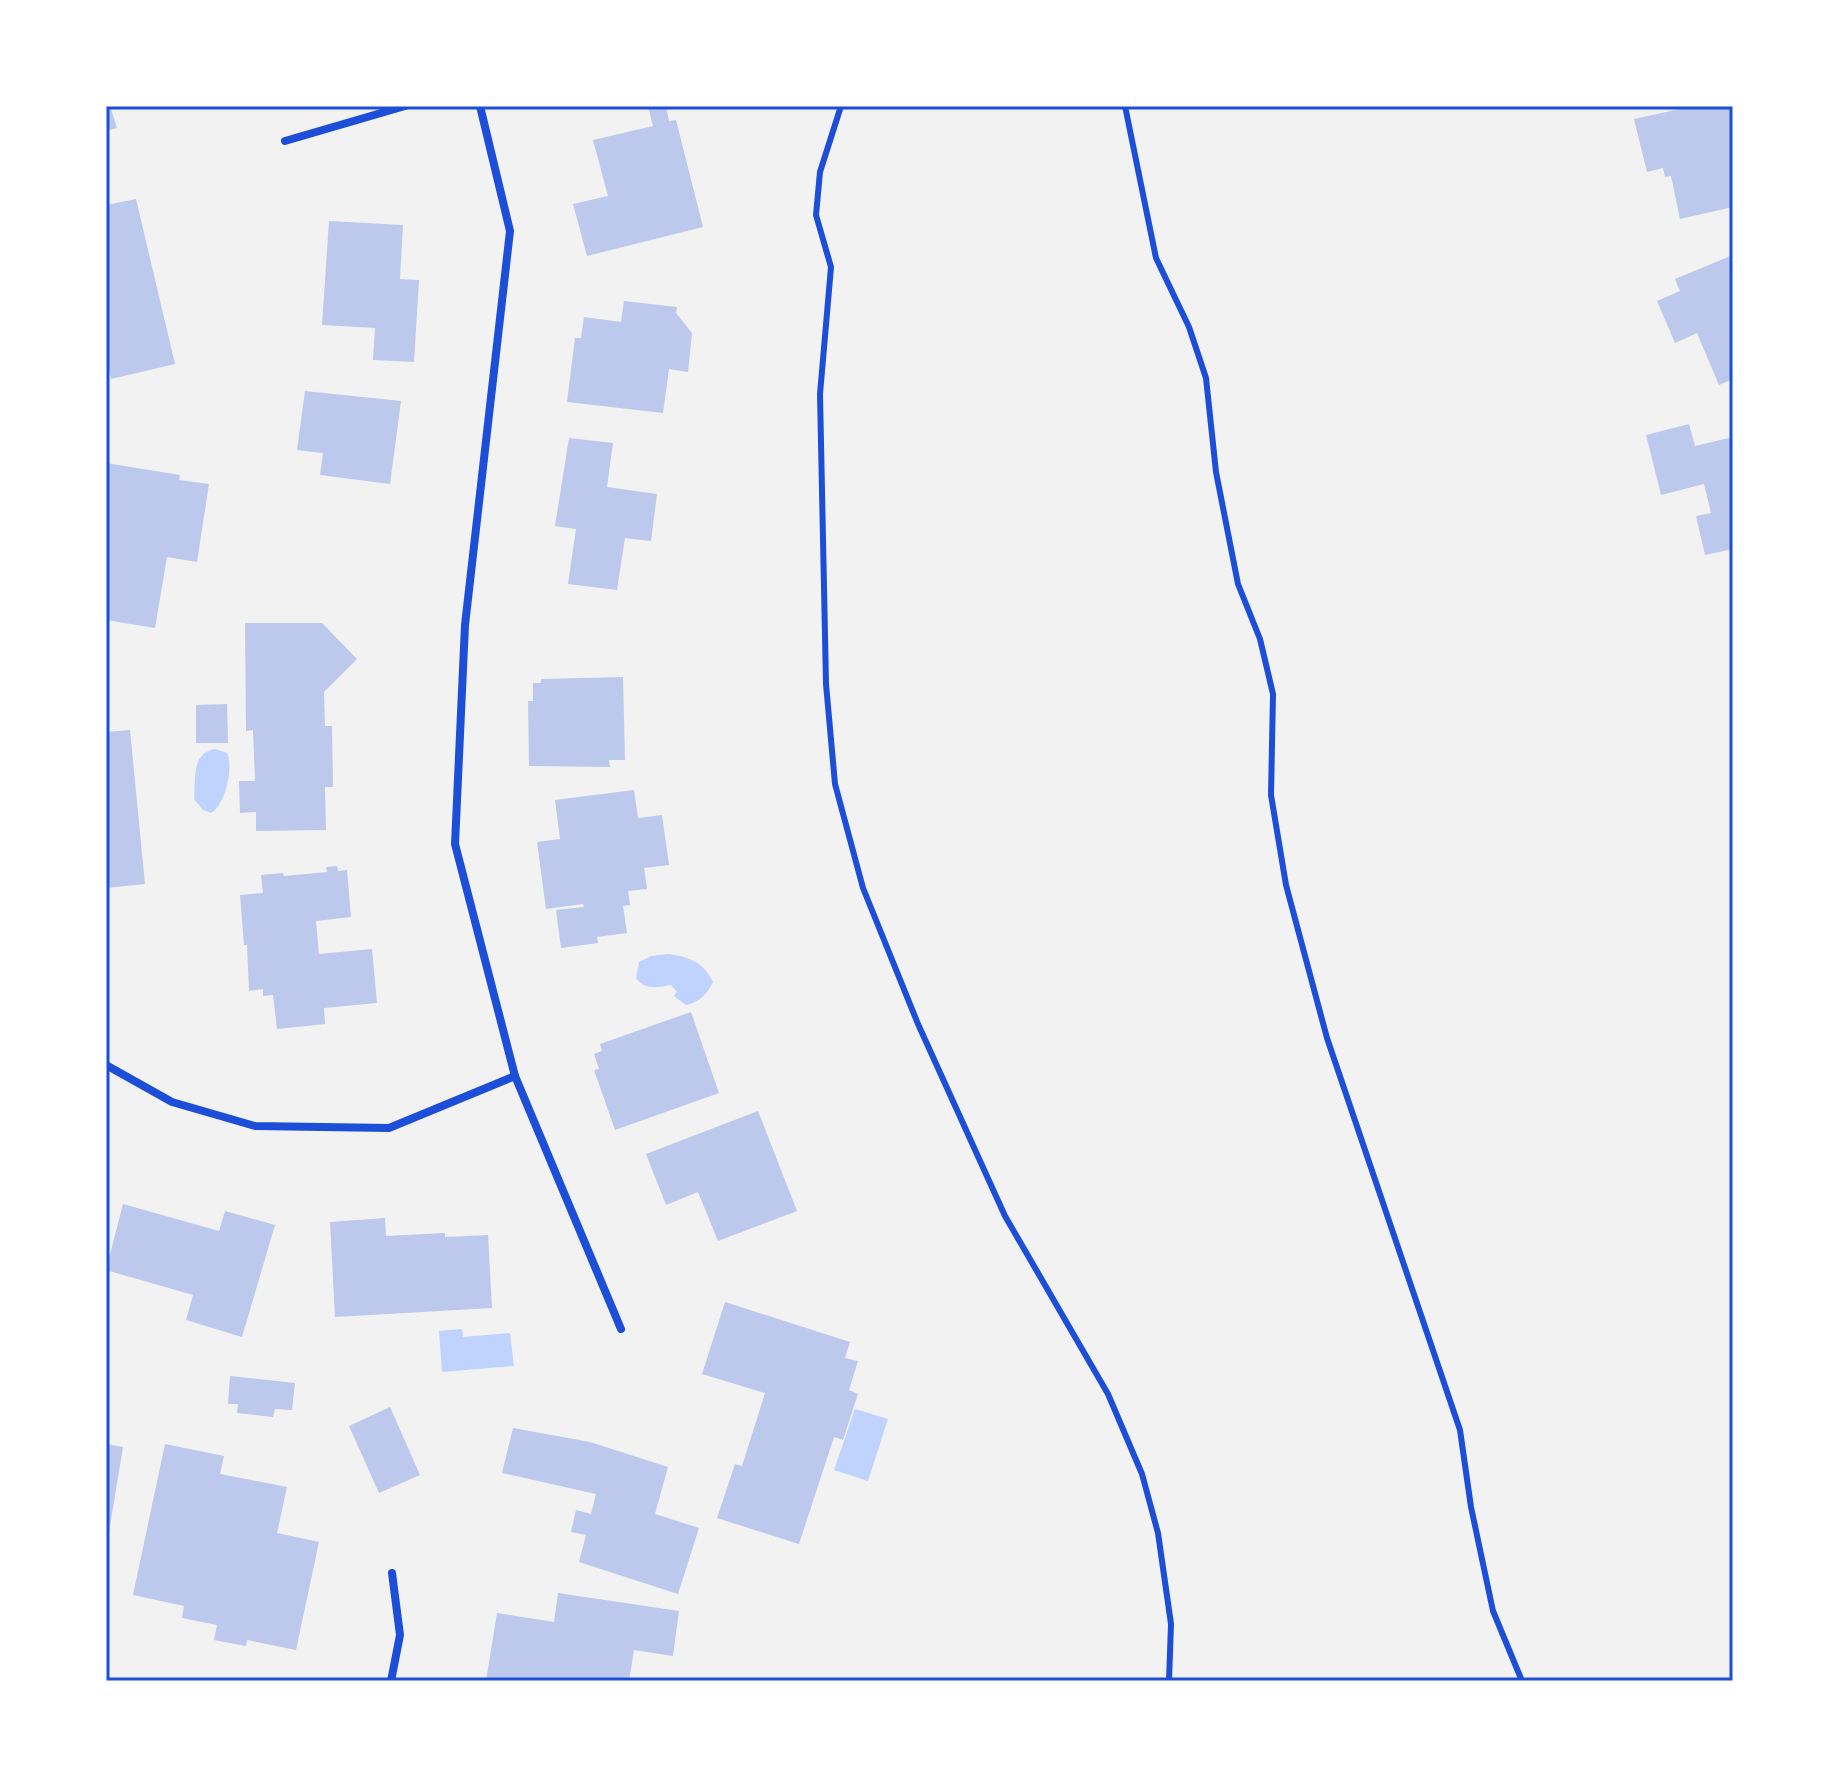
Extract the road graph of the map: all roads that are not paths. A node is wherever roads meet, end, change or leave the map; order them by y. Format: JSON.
{"nodes":[{"id":1,"x":405,"y":106,"type":"edge"},
{"id":2,"x":480,"y":106,"type":"edge"},
{"id":3,"x":841,"y":106,"type":"edge"},
{"id":4,"x":1125,"y":106,"type":"edge"},
{"id":5,"x":285,"y":141,"type":"dead end"},
{"id":6,"x":106,"y":1065,"type":"edge"},
{"id":7,"x":515,"y":1076,"type":"junction"},
{"id":8,"x":621,"y":1329,"type":"dead end"},
{"id":9,"x":392,"y":1573,"type":"dead end"},
{"id":10,"x":391,"y":1681,"type":"edge"},
{"id":11,"x":1169,"y":1681,"type":"edge"},
{"id":12,"x":1522,"y":1681,"type":"edge"}],
"edges":[{"from":1,"to":5,"type":"street"},
{"from":2,"to":7,"type":"street"},
{"from":3,"to":11,"type":"lane"},
{"from":4,"to":12,"type":"lane"},
{"from":6,"to":7,"type":"street"},
{"from":7,"to":8,"type":"street"},
{"from":9,"to":10,"type":"street"}]}
